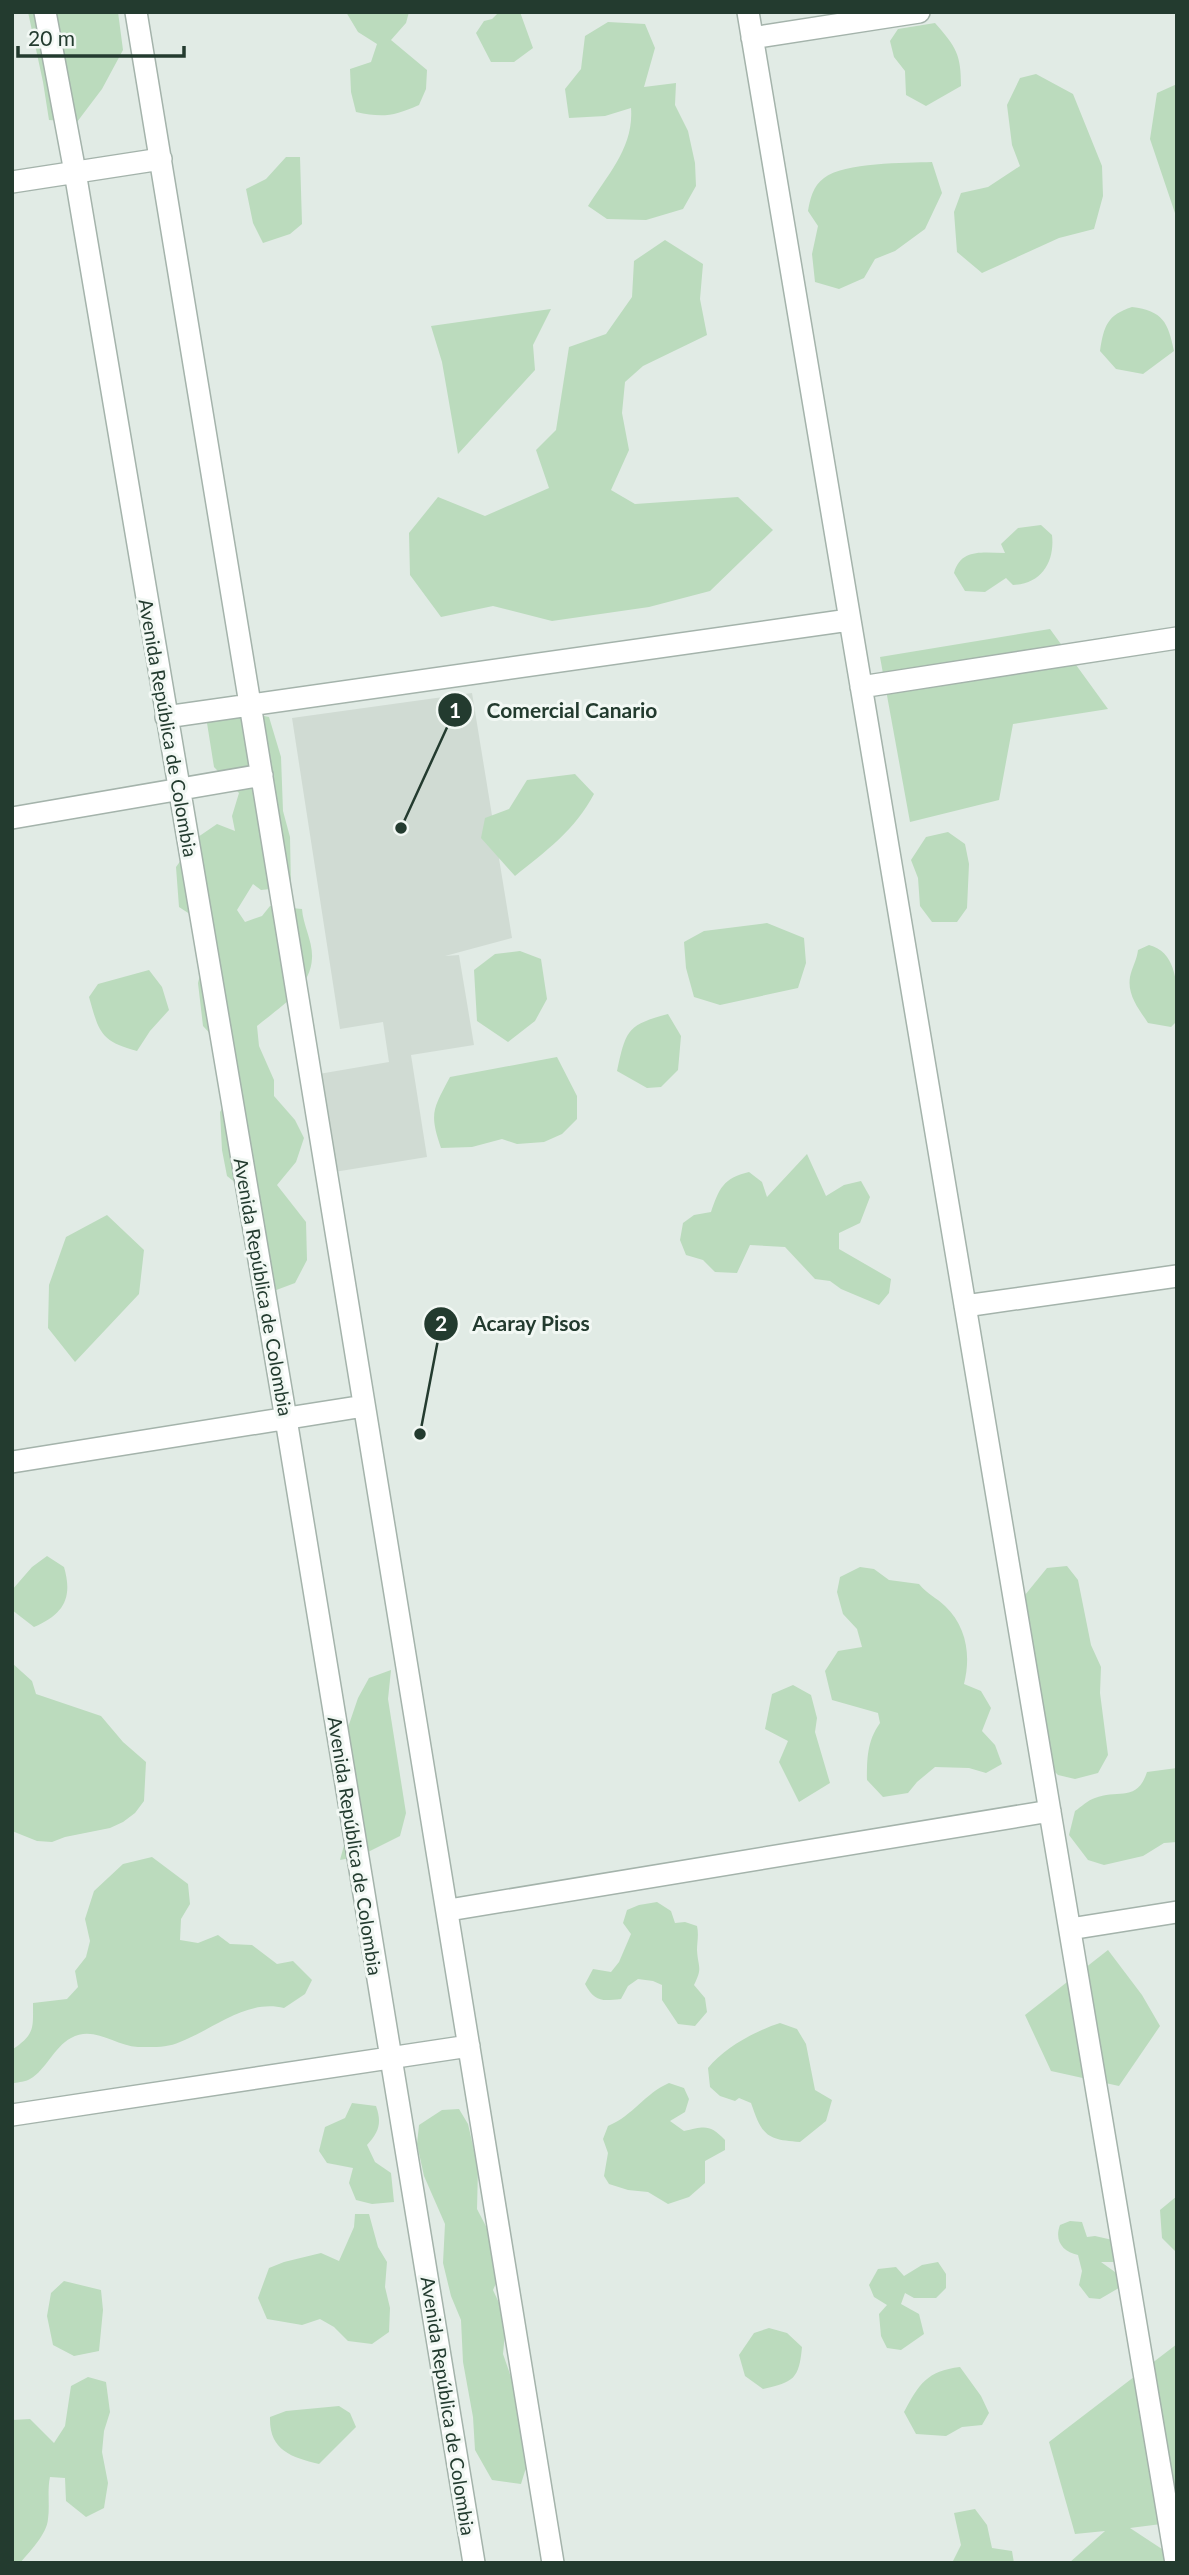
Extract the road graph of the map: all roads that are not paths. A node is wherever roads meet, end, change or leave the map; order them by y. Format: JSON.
{"nodes":[{"id":1,"x":46,"y":12,"type":"edge"},
{"id":2,"x":136,"y":12,"type":"edge"},
{"id":3,"x":748,"y":12,"type":"edge"},
{"id":4,"x":919,"y":12,"type":"edge"},
{"id":5,"x":752,"y":38,"type":"junction"},
{"id":6,"x":161,"y":159,"type":"junction"},
{"id":7,"x":75,"y":172,"type":"junction"},
{"id":8,"x":12,"y":182,"type":"edge"},
{"id":9,"x":849,"y":620,"type":"junction"},
{"id":10,"x":1177,"y":638,"type":"edge"},
{"id":11,"x":860,"y":687,"type":"junction"},
{"id":12,"x":250,"y":705,"type":"junction"},
{"id":13,"x":166,"y":717,"type":"junction"},
{"id":14,"x":262,"y":775,"type":"junction"},
{"id":15,"x":178,"y":790,"type":"junction"},
{"id":16,"x":12,"y":818,"type":"edge"},
{"id":17,"x":1177,"y":1276,"type":"edge"},
{"id":18,"x":965,"y":1306,"type":"junction"},
{"id":19,"x":364,"y":1406,"type":"junction"},
{"id":20,"x":286,"y":1419,"type":"junction"},
{"id":21,"x":12,"y":1462,"type":"edge"},
{"id":22,"x":1049,"y":1811,"type":"junction"},
{"id":23,"x":449,"y":1910,"type":"junction"},
{"id":24,"x":1177,"y":1912,"type":"edge"},
{"id":25,"x":1070,"y":1929,"type":"junction"},
{"id":26,"x":469,"y":2046,"type":"junction"},
{"id":27,"x":390,"y":2059,"type":"junction"},
{"id":28,"x":12,"y":2115,"type":"edge"},
{"id":29,"x":1175,"y":2551,"type":"edge"},
{"id":30,"x":474,"y":2563,"type":"edge"},
{"id":31,"x":553,"y":2563,"type":"edge"}],
"edges":[{"from":1,"to":7,"type":"street","name":"Avenida República de Colombia"},
{"from":2,"to":6,"type":"street"},
{"from":3,"to":5,"type":"street"},
{"from":4,"to":5,"type":"street"},
{"from":5,"to":9,"type":"street"},
{"from":6,"to":7,"type":"street"},
{"from":6,"to":12,"type":"street"},
{"from":7,"to":8,"type":"street"},
{"from":7,"to":13,"type":"street","name":"Avenida República de Colombia"},
{"from":9,"to":11,"type":"street"},
{"from":9,"to":12,"type":"street"},
{"from":10,"to":11,"type":"street"},
{"from":11,"to":18,"type":"street"},
{"from":12,"to":13,"type":"street"},
{"from":12,"to":14,"type":"street"},
{"from":13,"to":15,"type":"street","name":"Avenida República de Colombia"},
{"from":14,"to":15,"type":"street"},
{"from":14,"to":19,"type":"street"},
{"from":15,"to":16,"type":"street"},
{"from":15,"to":20,"type":"street","name":"Avenida República de Colombia"},
{"from":17,"to":18,"type":"street"},
{"from":18,"to":22,"type":"street"},
{"from":19,"to":20,"type":"street"},
{"from":19,"to":23,"type":"street"},
{"from":20,"to":21,"type":"street"},
{"from":20,"to":27,"type":"street","name":"Avenida República de Colombia"},
{"from":22,"to":23,"type":"street"},
{"from":22,"to":25,"type":"street"},
{"from":23,"to":26,"type":"street"},
{"from":24,"to":25,"type":"street"},
{"from":25,"to":29,"type":"street"},
{"from":26,"to":27,"type":"street"},
{"from":26,"to":31,"type":"street"},
{"from":27,"to":28,"type":"street"},
{"from":27,"to":30,"type":"street","name":"Avenida República de Colombia"}]}
